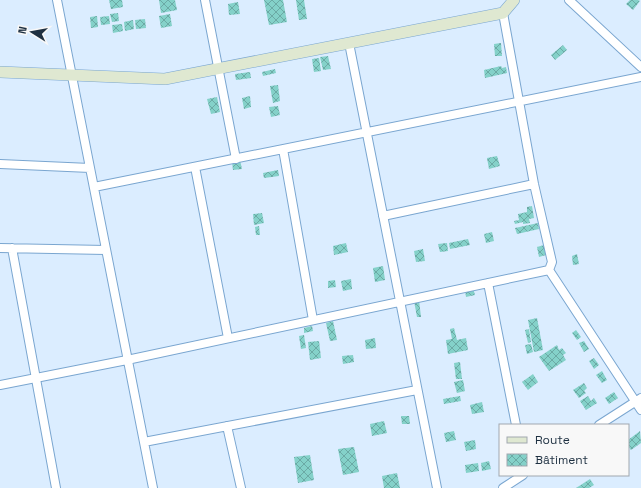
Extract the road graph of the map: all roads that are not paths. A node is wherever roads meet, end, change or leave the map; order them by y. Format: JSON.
{"nodes":[{"id":1,"x":58,"y":0,"type":"edge"},
{"id":2,"x":205,"y":0,"type":"edge"},
{"id":3,"x":514,"y":0,"type":"edge"},
{"id":4,"x":569,"y":0,"type":"edge"},
{"id":5,"x":504,"y":13,"type":"junction"},
{"id":6,"x":349,"y":43,"type":"junction"},
{"id":7,"x":641,"y":67,"type":"edge"},
{"id":8,"x":218,"y":69,"type":"junction"},
{"id":9,"x":0,"y":72,"type":"edge"},
{"id":10,"x":72,"y":74,"type":"junction"},
{"id":11,"x":641,"y":77,"type":"edge"},
{"id":12,"x":519,"y":102,"type":"junction"},
{"id":13,"x":366,"y":133,"type":"junction"},
{"id":14,"x":283,"y":149,"type":"junction"},
{"id":15,"x":236,"y":159,"type":"junction"},
{"id":16,"x":0,"y":164,"type":"edge"},
{"id":17,"x":195,"y":167,"type":"junction"},
{"id":18,"x":90,"y":168,"type":"junction"},
{"id":19,"x":534,"y":184,"type":"junction"},
{"id":20,"x":94,"y":187,"type":"junction"},
{"id":21,"x":383,"y":216,"type":"junction"},
{"id":22,"x":0,"y":248,"type":"edge"},
{"id":23,"x":12,"y":248,"type":"junction"},
{"id":24,"x":106,"y":250,"type":"junction"},
{"id":25,"x":549,"y":270,"type":"junction"},
{"id":26,"x":488,"y":283,"type":"junction"},
{"id":27,"x":400,"y":302,"type":"junction"},
{"id":28,"x":313,"y":320,"type":"junction"},
{"id":29,"x":228,"y":338,"type":"junction"},
{"id":30,"x":128,"y":360,"type":"junction"},
{"id":31,"x":36,"y":378,"type":"junction"},
{"id":32,"x":0,"y":385,"type":"edge"},
{"id":33,"x":418,"y":390,"type":"junction"},
{"id":34,"x":638,"y":400,"type":"edge"},
{"id":35,"x":641,"y":410,"type":"edge"},
{"id":36,"x":516,"y":424,"type":"edge"},
{"id":37,"x":601,"y":424,"type":"edge"},
{"id":38,"x":227,"y":426,"type":"junction"},
{"id":39,"x":144,"y":442,"type":"junction"},
{"id":40,"x":521,"y":476,"type":"edge"},
{"id":41,"x":56,"y":488,"type":"edge"},
{"id":42,"x":152,"y":488,"type":"edge"},
{"id":43,"x":242,"y":488,"type":"edge"},
{"id":44,"x":437,"y":488,"type":"edge"},
{"id":45,"x":503,"y":488,"type":"edge"}],
"edges":[{"from":1,"to":10,"type":"street"},
{"from":2,"to":8,"type":"street"},
{"from":3,"to":5,"type":"street"},
{"from":4,"to":7,"type":"street"},
{"from":5,"to":6,"type":"street"},
{"from":5,"to":12,"type":"street"},
{"from":6,"to":8,"type":"street"},
{"from":6,"to":13,"type":"street"},
{"from":8,"to":10,"type":"street"},
{"from":8,"to":15,"type":"street"},
{"from":9,"to":10,"type":"street"},
{"from":10,"to":18,"type":"street"},
{"from":11,"to":12,"type":"street"},
{"from":12,"to":13,"type":"street"},
{"from":12,"to":19,"type":"street"},
{"from":13,"to":14,"type":"street"},
{"from":13,"to":21,"type":"street"},
{"from":14,"to":15,"type":"street"},
{"from":14,"to":28,"type":"street"},
{"from":15,"to":17,"type":"street"},
{"from":16,"to":18,"type":"street"},
{"from":17,"to":20,"type":"street"},
{"from":17,"to":29,"type":"street"},
{"from":18,"to":20,"type":"street"},
{"from":19,"to":21,"type":"street"},
{"from":19,"to":25,"type":"street"},
{"from":20,"to":24,"type":"street"},
{"from":21,"to":27,"type":"street"},
{"from":22,"to":23,"type":"street"},
{"from":23,"to":24,"type":"street"},
{"from":23,"to":31,"type":"street"},
{"from":24,"to":30,"type":"street"},
{"from":25,"to":26,"type":"street"},
{"from":25,"to":34,"type":"street"},
{"from":26,"to":27,"type":"street"},
{"from":26,"to":36,"type":"street"},
{"from":27,"to":28,"type":"street"},
{"from":27,"to":33,"type":"street"},
{"from":28,"to":29,"type":"street"},
{"from":29,"to":30,"type":"street"},
{"from":30,"to":31,"type":"street"},
{"from":30,"to":39,"type":"street"},
{"from":31,"to":32,"type":"street"},
{"from":31,"to":41,"type":"street"},
{"from":33,"to":38,"type":"street"},
{"from":33,"to":44,"type":"street"},
{"from":34,"to":35,"type":"street"},
{"from":34,"to":37,"type":"street"},
{"from":38,"to":39,"type":"street"},
{"from":38,"to":43,"type":"street"},
{"from":39,"to":42,"type":"street"},
{"from":40,"to":45,"type":"street"}]}
